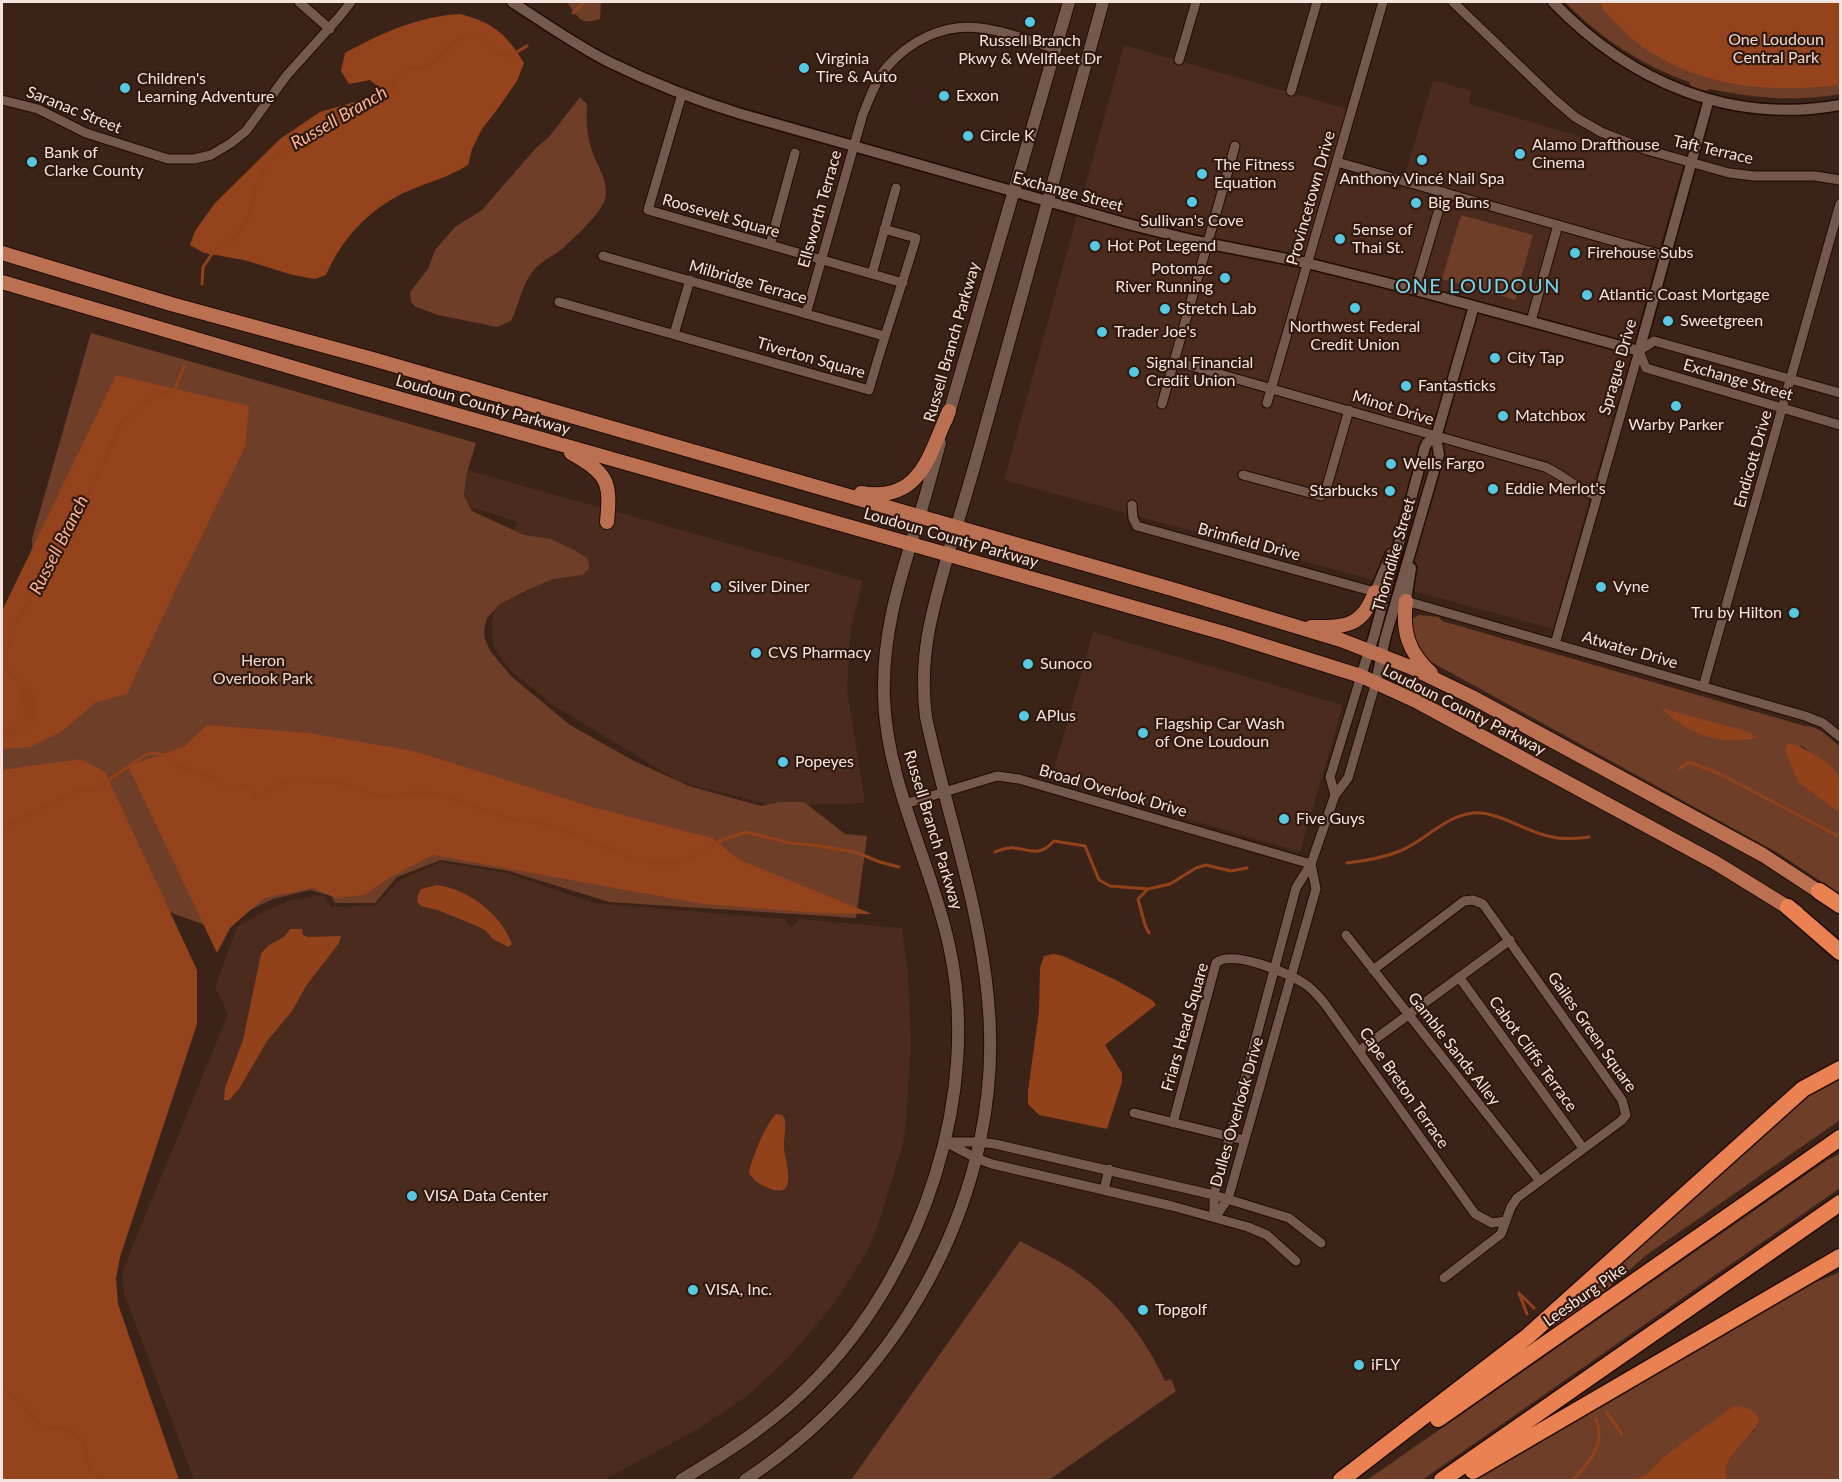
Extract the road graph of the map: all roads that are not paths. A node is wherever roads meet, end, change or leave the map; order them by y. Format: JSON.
{"nodes":[{"id":1,"x":299,"y":2,"type":"edge"},
{"id":2,"x":351,"y":2,"type":"edge"},
{"id":3,"x":512,"y":2,"type":"edge"},
{"id":4,"x":1069,"y":2,"type":"edge"},
{"id":5,"x":1103,"y":2,"type":"edge"},
{"id":6,"x":1196,"y":2,"type":"edge"},
{"id":7,"x":1317,"y":2,"type":"edge"},
{"id":8,"x":1383,"y":2,"type":"edge"},
{"id":9,"x":1453,"y":2,"type":"edge"},
{"id":10,"x":1552,"y":2,"type":"edge"},
{"id":11,"x":330,"y":28,"type":"junction"},
{"id":12,"x":1056,"y":49,"type":"junction"},
{"id":13,"x":1179,"y":60,"type":"dead end"},
{"id":14,"x":1291,"y":91,"type":"dead end"},
{"id":15,"x":682,"y":94,"type":"junction"},
{"id":16,"x":1710,"y":99,"type":"junction"},
{"id":17,"x":2,"y":100,"type":"edge"},
{"id":18,"x":1840,"y":105,"type":"edge"},
{"id":19,"x":854,"y":146,"type":"junction"},
{"id":20,"x":1235,"y":146,"type":"dead end"},
{"id":21,"x":795,"y":153,"type":"dead end"},
{"id":22,"x":1337,"y":162,"type":"junction"},
{"id":23,"x":1691,"y":163,"type":"junction"},
{"id":24,"x":1840,"y":180,"type":"edge"},
{"id":25,"x":896,"y":188,"type":"dead end"},
{"id":26,"x":1013,"y":192,"type":"junction"},
{"id":27,"x":1444,"y":192,"type":"junction"},
{"id":28,"x":1046,"y":202,"type":"junction"},
{"id":29,"x":1840,"y":204,"type":"edge"},
{"id":30,"x":1558,"y":225,"type":"junction"},
{"id":31,"x":884,"y":229,"type":"junction"},
{"id":32,"x":1207,"y":243,"type":"junction"},
{"id":33,"x":770,"y":245,"type":"junction"},
{"id":34,"x":2,"y":253,"type":"edge"},
{"id":35,"x":603,"y":256,"type":"dead end"},
{"id":36,"x":1666,"y":256,"type":"junction"},
{"id":37,"x":821,"y":260,"type":"junction"},
{"id":38,"x":1307,"y":263,"type":"junction"},
{"id":39,"x":872,"y":274,"type":"junction"},
{"id":40,"x":690,"y":280,"type":"junction"},
{"id":41,"x":2,"y":282,"type":"edge"},
{"id":42,"x":903,"y":283,"type":"junction"},
{"id":43,"x":1415,"y":290,"type":"junction"},
{"id":44,"x":559,"y":302,"type":"dead end"},
{"id":45,"x":1474,"y":306,"type":"junction"},
{"id":46,"x":806,"y":314,"type":"junction"},
{"id":47,"x":1531,"y":321,"type":"junction"},
{"id":48,"x":674,"y":334,"type":"junction"},
{"id":49,"x":884,"y":336,"type":"junction"},
{"id":50,"x":1639,"y":351,"type":"junction"},
{"id":51,"x":1174,"y":361,"type":"junction"},
{"id":52,"x":1791,"y":379,"type":"junction"},
{"id":53,"x":1272,"y":388,"type":"junction"},
{"id":54,"x":1840,"y":393,"type":"edge"},
{"id":55,"x":1267,"y":403,"type":"dead end"},
{"id":56,"x":1162,"y":404,"type":"dead end"},
{"id":57,"x":1782,"y":409,"type":"junction"},
{"id":58,"x":1349,"y":410,"type":"junction"},
{"id":59,"x":950,"y":411,"type":"junction"},
{"id":60,"x":1840,"y":425,"type":"edge"},
{"id":61,"x":1436,"y":437,"type":"junction"},
{"id":62,"x":551,"y":442,"type":"junction"},
{"id":63,"x":1243,"y":475,"type":"dead end"},
{"id":64,"x":815,"y":486,"type":"junction"},
{"id":65,"x":1597,"y":496,"type":"junction"},
{"id":66,"x":1132,"y":505,"type":"dead end"},
{"id":67,"x":919,"y":517,"type":"junction"},
{"id":68,"x":607,"y":522,"type":"dead end"},
{"id":69,"x":957,"y":527,"type":"junction"},
{"id":70,"x":1401,"y":535,"type":"junction"},
{"id":71,"x":1415,"y":538,"type":"junction"},
{"id":72,"x":911,"y":543,"type":"junction"},
{"id":73,"x":949,"y":554,"type":"junction"},
{"id":74,"x":1375,"y":592,"type":"junction"},
{"id":75,"x":1406,"y":601,"type":"junction"},
{"id":76,"x":1298,"y":627,"type":"junction"},
{"id":77,"x":1555,"y":644,"type":"junction"},
{"id":78,"x":1376,"y":653,"type":"junction"},
{"id":79,"x":1361,"y":676,"type":"junction"},
{"id":80,"x":1376,"y":682,"type":"junction"},
{"id":81,"x":1444,"y":683,"type":"junction"},
{"id":82,"x":1703,"y":687,"type":"junction"},
{"id":83,"x":1840,"y":737,"type":"edge"},
{"id":84,"x":945,"y":794,"type":"junction"},
{"id":85,"x":1335,"y":795,"type":"junction"},
{"id":86,"x":905,"y":804,"type":"junction"},
{"id":87,"x":1311,"y":864,"type":"junction"},
{"id":88,"x":1819,"y":891,"type":"joint"},
{"id":89,"x":1840,"y":906,"type":"edge"},
{"id":90,"x":1788,"y":907,"type":"junction"},
{"id":91,"x":1346,"y":935,"type":"dead end"},
{"id":92,"x":1510,"y":940,"type":"junction"},
{"id":93,"x":1840,"y":944,"type":"edge"},
{"id":94,"x":1840,"y":952,"type":"edge"},
{"id":95,"x":1275,"y":969,"type":"junction"},
{"id":96,"x":1373,"y":970,"type":"junction"},
{"id":97,"x":1291,"y":976,"type":"junction"},
{"id":98,"x":1459,"y":977,"type":"junction"},
{"id":99,"x":1408,"y":1014,"type":"junction"},
{"id":100,"x":1359,"y":1051,"type":"junction"},
{"id":101,"x":1840,"y":1069,"type":"edge"},
{"id":102,"x":1134,"y":1113,"type":"dead end"},
{"id":103,"x":1173,"y":1123,"type":"junction"},
{"id":104,"x":1230,"y":1137,"type":"junction"},
{"id":105,"x":1840,"y":1138,"type":"edge"},
{"id":106,"x":1244,"y":1140,"type":"junction"},
{"id":107,"x":945,"y":1142,"type":"junction"},
{"id":108,"x":979,"y":1142,"type":"junction"},
{"id":109,"x":1583,"y":1148,"type":"junction"},
{"id":110,"x":975,"y":1158,"type":"junction"},
{"id":111,"x":1109,"y":1169,"type":"junction"},
{"id":112,"x":1539,"y":1180,"type":"junction"},
{"id":113,"x":1104,"y":1190,"type":"junction"},
{"id":114,"x":1214,"y":1195,"type":"junction"},
{"id":115,"x":1228,"y":1199,"type":"junction"},
{"id":116,"x":1840,"y":1203,"type":"edge"},
{"id":117,"x":1214,"y":1217,"type":"junction"},
{"id":118,"x":1506,"y":1221,"type":"junction"},
{"id":119,"x":1321,"y":1243,"type":"dead end"},
{"id":120,"x":1840,"y":1257,"type":"edge"},
{"id":121,"x":1296,"y":1261,"type":"dead end"},
{"id":122,"x":1444,"y":1278,"type":"dead end"},
{"id":123,"x":681,"y":1480,"type":"edge"},
{"id":124,"x":745,"y":1480,"type":"edge"},
{"id":125,"x":1341,"y":1480,"type":"edge"},
{"id":126,"x":1349,"y":1480,"type":"edge"},
{"id":127,"x":1442,"y":1480,"type":"edge"},
{"id":128,"x":1457,"y":1480,"type":"edge"}],
"edges":[{"from":1,"to":11,"type":"street"},
{"from":2,"to":11,"type":"street","name":"Saranac Street"},
{"from":3,"to":15,"type":"street","name":"Exchange Street"},
{"from":4,"to":12,"type":"main road","name":"Russell Branch Parkway"},
{"from":5,"to":28,"type":"main road","name":"Russell Branch Parkway"},
{"from":6,"to":13,"type":"street"},
{"from":7,"to":14,"type":"street"},
{"from":8,"to":22,"type":"street","name":"Provincetown Drive"},
{"from":9,"to":23,"type":"street","name":"Taft Terrace"},
{"from":10,"to":16,"type":"street"},
{"from":11,"to":17,"type":"street","name":"Saranac Street"},
{"from":12,"to":19,"type":"street","name":"Ellsworth Terrace"},
{"from":12,"to":26,"type":"main road","name":"Russell Branch Parkway"},
{"from":15,"to":19,"type":"street","name":"Exchange Street"},
{"from":15,"to":33,"type":"street","name":"Roosevelt Square"},
{"from":16,"to":18,"type":"street"},
{"from":16,"to":23,"type":"street","name":"Sprague Drive"},
{"from":19,"to":26,"type":"street","name":"Exchange Street"},
{"from":19,"to":37,"type":"street","name":"Ellsworth Terrace"},
{"from":20,"to":32,"type":"street"},
{"from":21,"to":33,"type":"street"},
{"from":22,"to":27,"type":"street"},
{"from":22,"to":38,"type":"street","name":"Provincetown Drive"},
{"from":23,"to":24,"type":"street","name":"Taft Terrace"},
{"from":23,"to":36,"type":"street","name":"Sprague Drive"},
{"from":25,"to":31,"type":"street"},
{"from":26,"to":28,"type":"street","name":"Exchange Street"},
{"from":26,"to":59,"type":"main road","name":"Russell Branch Parkway"},
{"from":27,"to":30,"type":"street"},
{"from":27,"to":43,"type":"street"},
{"from":28,"to":32,"type":"street","name":"Exchange Street"},
{"from":28,"to":69,"type":"main road","name":"Russell Branch Parkway"},
{"from":29,"to":52,"type":"street","name":"Endicott Drive"},
{"from":30,"to":36,"type":"street"},
{"from":30,"to":47,"type":"street"},
{"from":31,"to":39,"type":"street"},
{"from":31,"to":42,"type":"street","name":"Tiverton Square"},
{"from":32,"to":38,"type":"street","name":"Exchange Street"},
{"from":32,"to":51,"type":"street"},
{"from":33,"to":37,"type":"street","name":"Roosevelt Square"},
{"from":34,"to":64,"type":"main road","name":"Loudoun County Parkway"},
{"from":35,"to":40,"type":"street","name":"Milbridge Terrace"},
{"from":36,"to":50,"type":"street","name":"Sprague Drive"},
{"from":37,"to":39,"type":"street","name":"Roosevelt Square"},
{"from":37,"to":46,"type":"street","name":"Ellsworth Terrace"},
{"from":38,"to":43,"type":"street","name":"Exchange Street"},
{"from":38,"to":53,"type":"street","name":"Provincetown Drive"},
{"from":39,"to":42,"type":"street","name":"Roosevelt Square"},
{"from":40,"to":46,"type":"street","name":"Milbridge Terrace"},
{"from":40,"to":48,"type":"street"},
{"from":41,"to":62,"type":"main road","name":"Loudoun County Parkway"},
{"from":42,"to":49,"type":"street","name":"Tiverton Square"},
{"from":43,"to":45,"type":"street","name":"Exchange Street"},
{"from":44,"to":48,"type":"street","name":"Tiverton Square"},
{"from":45,"to":47,"type":"street","name":"Exchange Street"},
{"from":45,"to":61,"type":"street","name":"Thorndike Street"},
{"from":46,"to":49,"type":"street","name":"Milbridge Terrace"},
{"from":47,"to":50,"type":"street","name":"Exchange Street"},
{"from":48,"to":49,"type":"street","name":"Tiverton Square"},
{"from":50,"to":52,"type":"street","name":"Exchange Street"},
{"from":50,"to":57,"type":"street","name":"Exchange Street"},
{"from":50,"to":65,"type":"street","name":"Sprague Drive"},
{"from":51,"to":53,"type":"street","name":"Minot Drive"},
{"from":51,"to":56,"type":"street"},
{"from":52,"to":54,"type":"street","name":"Exchange Street"},
{"from":52,"to":57,"type":"street","name":"Endicott Drive"},
{"from":53,"to":55,"type":"street","name":"Provincetown Drive"},
{"from":53,"to":58,"type":"street","name":"Minot Drive"},
{"from":57,"to":60,"type":"street","name":"Exchange Street"},
{"from":57,"to":82,"type":"street","name":"Endicott Drive"},
{"from":58,"to":61,"type":"street","name":"Minot Drive"},
{"from":58,"to":63,"type":"street"},
{"from":59,"to":64,"type":"main road"},
{"from":59,"to":67,"type":"main road","name":"Russell Branch Parkway"},
{"from":61,"to":65,"type":"street","name":"Minot Drive"},
{"from":61,"to":70,"type":"street","name":"Thorndike Street"},
{"from":61,"to":71,"type":"street","name":"Thorndike Street"},
{"from":62,"to":68,"type":"main road"},
{"from":62,"to":72,"type":"main road","name":"Loudoun County Parkway"},
{"from":64,"to":67,"type":"main road","name":"Loudoun County Parkway"},
{"from":65,"to":77,"type":"street","name":"Sprague Drive"},
{"from":66,"to":74,"type":"street","name":"Brimfield Drive"},
{"from":67,"to":69,"type":"main road","name":"Loudoun County Parkway"},
{"from":67,"to":72,"type":"main road","name":"Russell Branch Parkway"},
{"from":69,"to":73,"type":"main road","name":"Russell Branch Parkway"},
{"from":69,"to":76,"type":"main road","name":"Loudoun County Parkway"},
{"from":70,"to":74,"type":"street"},
{"from":70,"to":78,"type":"street","name":"Thorndike Street"},
{"from":71,"to":75,"type":"street"},
{"from":71,"to":78,"type":"street","name":"Thorndike Street"},
{"from":72,"to":73,"type":"main road","name":"Loudoun County Parkway"},
{"from":72,"to":86,"type":"main road","name":"Russell Branch Parkway"},
{"from":73,"to":79,"type":"main road","name":"Loudoun County Parkway"},
{"from":73,"to":84,"type":"main road","name":"Russell Branch Parkway"},
{"from":74,"to":76,"type":"main road"},
{"from":75,"to":77,"type":"street","name":"Atwater Drive"},
{"from":75,"to":81,"type":"main road"},
{"from":76,"to":78,"type":"main road","name":"Loudoun County Parkway"},
{"from":77,"to":82,"type":"street","name":"Atwater Drive"},
{"from":78,"to":79,"type":"street","name":"Thorndike Street"},
{"from":78,"to":80,"type":"street","name":"Thorndike Street"},
{"from":78,"to":81,"type":"main road","name":"Loudoun County Parkway"},
{"from":79,"to":80,"type":"main road","name":"Loudoun County Parkway"},
{"from":79,"to":85,"type":"street","name":"Dulles Overlook Drive"},
{"from":80,"to":85,"type":"street","name":"Dulles Overlook Drive"},
{"from":80,"to":90,"type":"main road","name":"Loudoun County Parkway"},
{"from":81,"to":88,"type":"main road","name":"Loudoun County Parkway"},
{"from":82,"to":83,"type":"street","name":"Atwater Drive"},
{"from":84,"to":86,"type":"street","name":"Broad Overlook Drive"},
{"from":84,"to":87,"type":"street","name":"Broad Overlook Drive"},
{"from":84,"to":108,"type":"main road","name":"Russell Branch Parkway"},
{"from":85,"to":87,"type":"street","name":"Dulles Overlook Drive"},
{"from":86,"to":107,"type":"main road","name":"Russell Branch Parkway"},
{"from":87,"to":95,"type":"street","name":"Dulles Overlook Drive"},
{"from":87,"to":97,"type":"street","name":"Dulles Overlook Drive"},
{"from":88,"to":89,"type":"highway"},
{"from":90,"to":93,"type":"main road","name":"Loudoun County Parkway"},
{"from":90,"to":94,"type":"highway"},
{"from":91,"to":96,"type":"street","name":"Gamble Sands Alley"},
{"from":92,"to":96,"type":"street","name":"Gailes Green Square"},
{"from":92,"to":98,"type":"street"},
{"from":92,"to":109,"type":"street","name":"Gailes Green Square"},
{"from":95,"to":97,"type":"street","name":"Cape Breton Terrace"},
{"from":95,"to":103,"type":"street","name":"Friars Head Square"},
{"from":95,"to":104,"type":"street","name":"Dulles Overlook Drive"},
{"from":96,"to":99,"type":"street","name":"Gamble Sands Alley"},
{"from":97,"to":100,"type":"street","name":"Cape Breton Terrace"},
{"from":97,"to":106,"type":"street","name":"Dulles Overlook Drive"},
{"from":98,"to":99,"type":"street"},
{"from":98,"to":109,"type":"street","name":"Cabot Cliffs Terrace"},
{"from":99,"to":100,"type":"street"},
{"from":99,"to":112,"type":"street","name":"Gamble Sands Alley"},
{"from":100,"to":118,"type":"street","name":"Cape Breton Terrace"},
{"from":101,"to":125,"type":"highway"},
{"from":102,"to":103,"type":"street"},
{"from":103,"to":104,"type":"street"},
{"from":104,"to":106,"type":"street"},
{"from":104,"to":114,"type":"street","name":"Dulles Overlook Drive"},
{"from":105,"to":126,"type":"highway","name":"Leesburg Pike"},
{"from":106,"to":115,"type":"street","name":"Dulles Overlook Drive"},
{"from":107,"to":108,"type":"street"},
{"from":107,"to":110,"type":"street"},
{"from":107,"to":123,"type":"main road","name":"Russell Branch Parkway"},
{"from":108,"to":110,"type":"main road","name":"Russell Branch Parkway"},
{"from":108,"to":111,"type":"street"},
{"from":109,"to":112,"type":"street","name":"Gailes Green Square"},
{"from":110,"to":113,"type":"street"},
{"from":110,"to":124,"type":"main road","name":"Russell Branch Parkway"},
{"from":111,"to":113,"type":"street"},
{"from":111,"to":114,"type":"street"},
{"from":112,"to":118,"type":"street","name":"Gailes Green Square"},
{"from":113,"to":117,"type":"street"},
{"from":114,"to":115,"type":"street"},
{"from":114,"to":117,"type":"street","name":"Dulles Overlook Drive"},
{"from":115,"to":117,"type":"street","name":"Dulles Overlook Drive"},
{"from":115,"to":119,"type":"street"},
{"from":116,"to":127,"type":"highway"},
{"from":117,"to":121,"type":"street"},
{"from":118,"to":122,"type":"street","name":"Gailes Green Square"},
{"from":120,"to":128,"type":"highway"}]}
